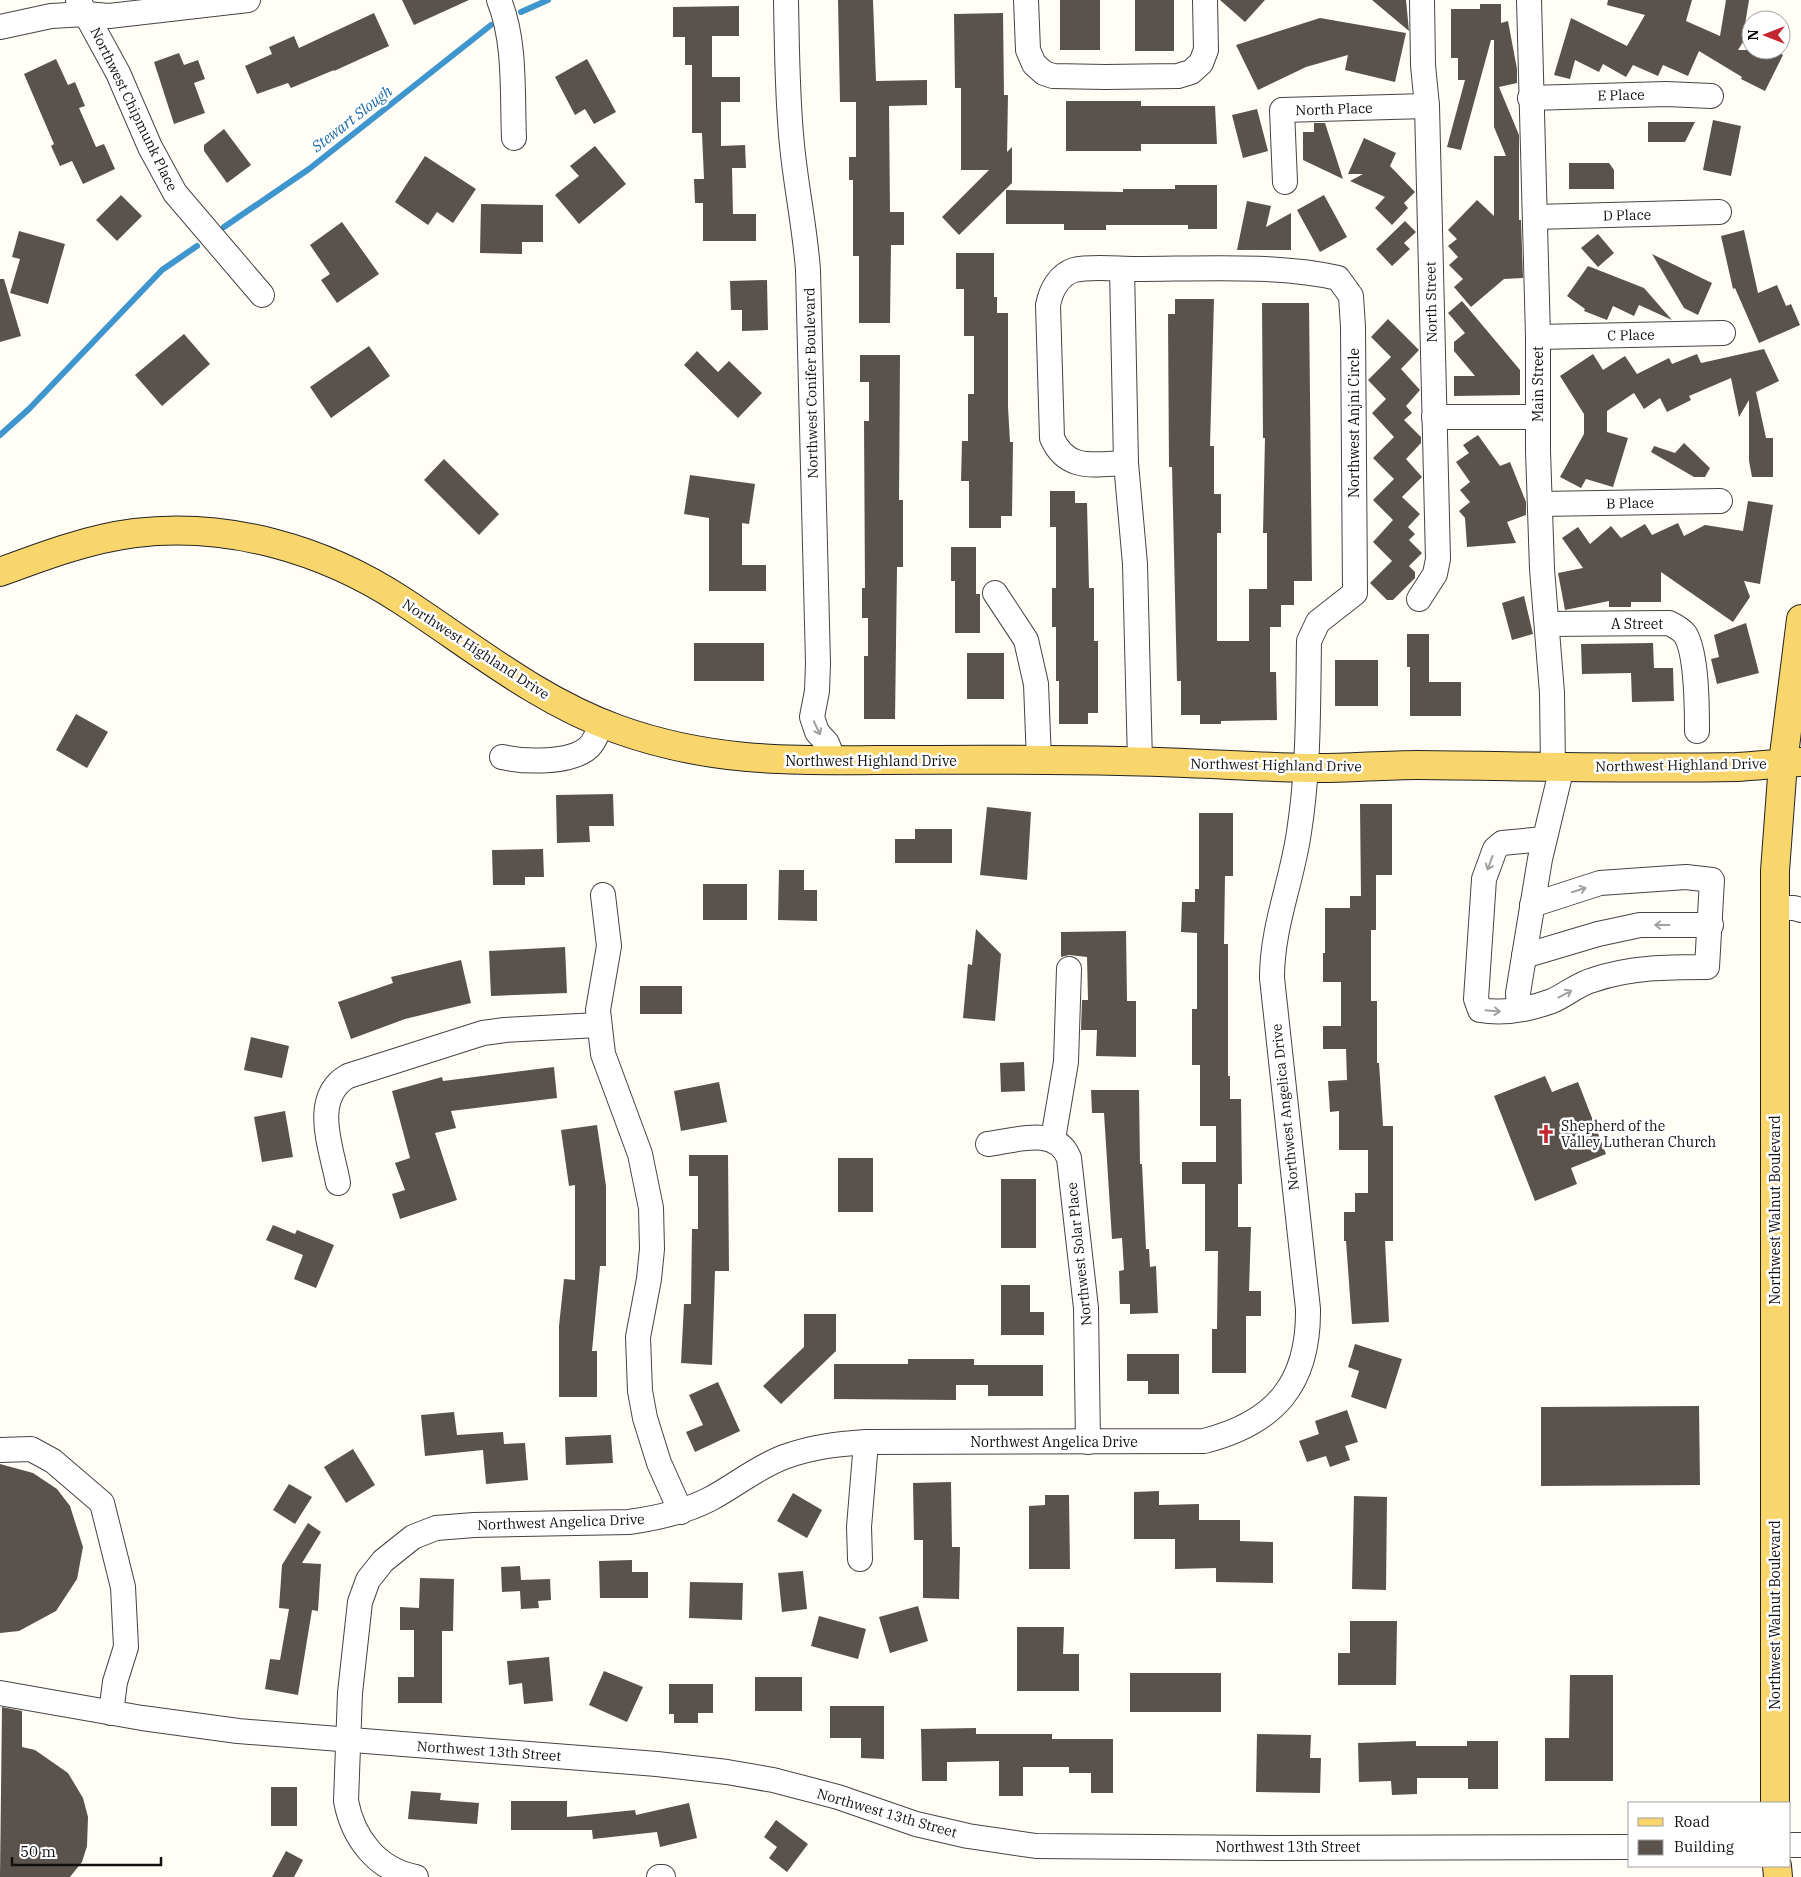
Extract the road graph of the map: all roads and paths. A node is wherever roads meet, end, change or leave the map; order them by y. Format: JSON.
{"nodes":[{"id":1,"x":248,"y":0,"type":"edge"},
{"id":2,"x":499,"y":0,"type":"edge"},
{"id":3,"x":786,"y":0,"type":"edge"},
{"id":4,"x":1026,"y":0,"type":"edge"},
{"id":5,"x":1205,"y":0,"type":"edge"},
{"id":6,"x":1422,"y":0,"type":"edge"},
{"id":7,"x":1529,"y":0,"type":"edge"},
{"id":8,"x":82,"y":7,"type":"edge"},
{"id":9,"x":0,"y":27,"type":"edge"},
{"id":10,"x":1711,"y":96,"type":"dead end"},
{"id":11,"x":1530,"y":98,"type":"junction"},
{"id":12,"x":1427,"y":106,"type":"junction"},
{"id":13,"x":514,"y":138,"type":"dead end"},
{"id":14,"x":1285,"y":182,"type":"dead end"},
{"id":15,"x":1719,"y":212,"type":"dead end"},
{"id":16,"x":1535,"y":217,"type":"junction"},
{"id":17,"x":1122,"y":269,"type":"junction"},
{"id":18,"x":262,"y":295,"type":"dead end"},
{"id":19,"x":1723,"y":333,"type":"dead end"},
{"id":20,"x":1538,"y":336,"type":"junction"},
{"id":21,"x":1434,"y":417,"type":"junction"},
{"id":22,"x":1538,"y":417,"type":"junction"},
{"id":23,"x":1126,"y":463,"type":"junction"},
{"id":24,"x":1720,"y":501,"type":"dead end"},
{"id":25,"x":1540,"y":504,"type":"junction"},
{"id":26,"x":0,"y":572,"type":"edge"},
{"id":27,"x":995,"y":593,"type":"dead end"},
{"id":28,"x":1419,"y":600,"type":"dead end"},
{"id":29,"x":1801,"y":619,"type":"edge"},
{"id":30,"x":1547,"y":624,"type":"junction"},
{"id":31,"x":602,"y":722,"type":"junction"},
{"id":32,"x":1697,"y":732,"type":"dead end"},
{"id":33,"x":502,"y":757,"type":"dead end"},
{"id":34,"x":834,"y":761,"type":"junction"},
{"id":35,"x":1039,"y":761,"type":"junction"},
{"id":36,"x":1140,"y":762,"type":"junction"},
{"id":37,"x":1792,"y":762,"type":"edge"},
{"id":38,"x":1557,"y":767,"type":"junction"},
{"id":39,"x":1307,"y":768,"type":"junction"},
{"id":40,"x":1544,"y":839,"type":"junction"},
{"id":41,"x":603,"y":895,"type":"dead end"},
{"id":42,"x":1532,"y":904,"type":"junction"},
{"id":43,"x":1788,"y":909,"type":"edge"},
{"id":44,"x":1711,"y":925,"type":"junction"},
{"id":45,"x":1524,"y":956,"type":"junction"},
{"id":46,"x":1069,"y":969,"type":"dead end"},
{"id":47,"x":1519,"y":1009,"type":"junction"},
{"id":48,"x":598,"y":1025,"type":"junction"},
{"id":49,"x":1053,"y":1139,"type":"junction"},
{"id":50,"x":988,"y":1144,"type":"dead end"},
{"id":51,"x":338,"y":1183,"type":"dead end"},
{"id":52,"x":866,"y":1442,"type":"junction"},
{"id":53,"x":1088,"y":1442,"type":"junction"},
{"id":54,"x":0,"y":1450,"type":"edge"},
{"id":55,"x":680,"y":1512,"type":"junction"},
{"id":56,"x":860,"y":1559,"type":"dead end"},
{"id":57,"x":0,"y":1693,"type":"edge"},
{"id":58,"x":111,"y":1713,"type":"junction"},
{"id":59,"x":349,"y":1738,"type":"junction"},
{"id":60,"x":1775,"y":1802,"type":"edge"},
{"id":61,"x":1628,"y":1847,"type":"edge"},
{"id":62,"x":416,"y":1877,"type":"edge"}],
"edges":[{"from":1,"to":8,"type":"street"},
{"from":2,"to":13,"type":"street"},
{"from":3,"to":34,"type":"street","name":"Northwest Conifer Boulevard","one_way":true},
{"from":4,"to":5,"type":"street"},
{"from":6,"to":12,"type":"street","name":"North Street"},
{"from":7,"to":11,"type":"street","name":"Main Street"},
{"from":8,"to":9,"type":"street"},
{"from":8,"to":18,"type":"street","name":"Northwest Chipmunk Place"},
{"from":10,"to":11,"type":"street","name":"E Place"},
{"from":11,"to":16,"type":"street","name":"Main Street"},
{"from":12,"to":14,"type":"street","name":"North Place"},
{"from":12,"to":21,"type":"street","name":"North Street"},
{"from":15,"to":16,"type":"street","name":"D Place"},
{"from":16,"to":20,"type":"street","name":"Main Street"},
{"from":17,"to":23,"type":"street"},
{"from":17,"to":23,"type":"street","name":"Northwest Anjni Circle"},
{"from":17,"to":39,"type":"street","name":"Northwest Anjni Circle"},
{"from":19,"to":20,"type":"street","name":"C Place"},
{"from":20,"to":22,"type":"street","name":"Main Street"},
{"from":21,"to":22,"type":"street"},
{"from":21,"to":28,"type":"street","name":"North Street"},
{"from":22,"to":25,"type":"street","name":"Main Street"},
{"from":23,"to":36,"type":"street"},
{"from":24,"to":25,"type":"street","name":"B Place"},
{"from":25,"to":30,"type":"street","name":"Main Street"},
{"from":26,"to":31,"type":"main road","name":"Northwest Highland Drive"},
{"from":27,"to":35,"type":"street"},
{"from":29,"to":37,"type":"main road","name":"Northwest Walnut Boulevard"},
{"from":30,"to":32,"type":"street","name":"A Street"},
{"from":30,"to":38,"type":"street","name":"Main Street"},
{"from":31,"to":33,"type":"street"},
{"from":31,"to":34,"type":"main road","name":"Northwest Highland Drive"},
{"from":34,"to":35,"type":"main road","name":"Northwest Highland Drive"},
{"from":35,"to":36,"type":"main road","name":"Northwest Highland Drive"},
{"from":36,"to":39,"type":"main road","name":"Northwest Highland Drive"},
{"from":37,"to":38,"type":"main road","name":"Northwest Highland Drive"},
{"from":37,"to":43,"type":"main road","name":"Northwest Walnut Boulevard"},
{"from":38,"to":39,"type":"main road","name":"Northwest Highland Drive"},
{"from":38,"to":40,"type":"street","name":"Main Street"},
{"from":39,"to":53,"type":"street","name":"Northwest Angelica Drive"},
{"from":40,"to":42,"type":"street","name":"Main Street"},
{"from":40,"to":47,"type":"street","one_way":true},
{"from":41,"to":48,"type":"street"},
{"from":42,"to":44,"type":"street","one_way":true},
{"from":42,"to":45,"type":"street","name":"Main Street"},
{"from":43,"to":60,"type":"main road","name":"Northwest Walnut Boulevard"},
{"from":44,"to":45,"type":"street","one_way":true},
{"from":47,"to":44,"type":"street","one_way":true},
{"from":45,"to":47,"type":"street","name":"Main Street"},
{"from":46,"to":49,"type":"street"},
{"from":48,"to":51,"type":"street"},
{"from":48,"to":55,"type":"street"},
{"from":49,"to":50,"type":"street"},
{"from":49,"to":53,"type":"street","name":"Northwest Solar Place"},
{"from":52,"to":53,"type":"street","name":"Northwest Angelica Drive"},
{"from":52,"to":55,"type":"street","name":"Northwest Angelica Drive"},
{"from":52,"to":56,"type":"street"},
{"from":54,"to":58,"type":"street"},
{"from":55,"to":59,"type":"street","name":"Northwest Angelica Drive"},
{"from":57,"to":58,"type":"street","name":"Northwest 13th Street"},
{"from":58,"to":59,"type":"street","name":"Northwest 13th Street"},
{"from":59,"to":61,"type":"street","name":"Northwest 13th Street"},
{"from":59,"to":62,"type":"street","name":"Northwest Angelica Drive"}]}
